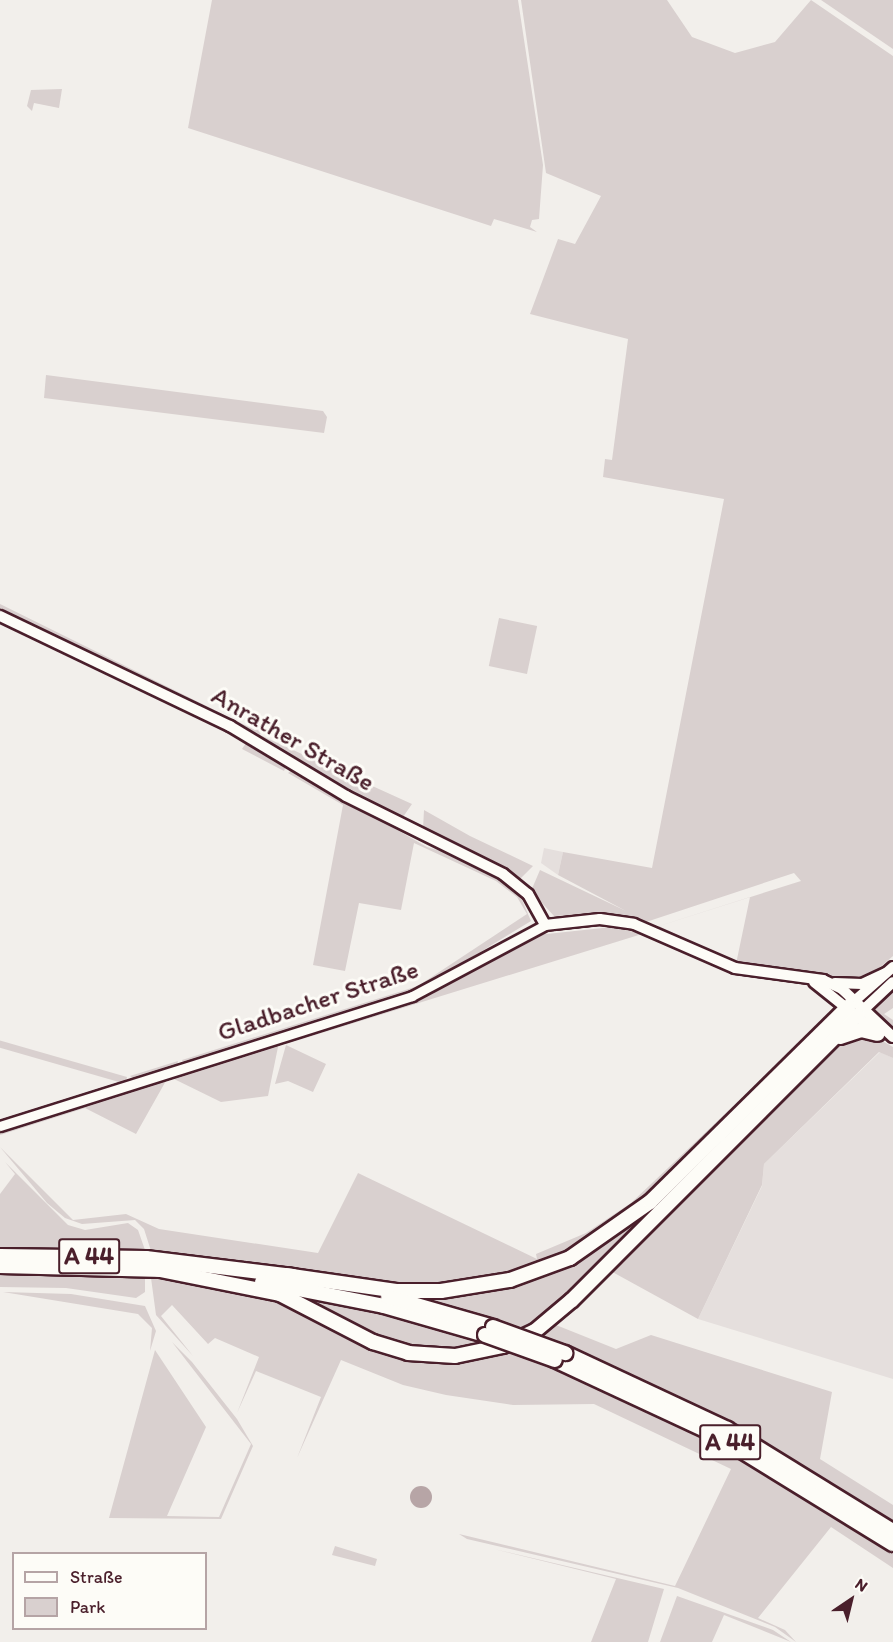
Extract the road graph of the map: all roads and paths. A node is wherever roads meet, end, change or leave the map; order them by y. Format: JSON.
{"nodes":[{"id":1,"x":0,"y":616,"type":"edge"},
{"id":2,"x":544,"y":926,"type":"junction"},
{"id":3,"x":890,"y":970,"type":"edge"},
{"id":4,"x":788,"y":975,"type":"junction"},
{"id":5,"x":824,"y":980,"type":"junction"},
{"id":6,"x":893,"y":982,"type":"edge"},
{"id":7,"x":856,"y":1008,"type":"junction"},
{"id":8,"x":878,"y":1034,"type":"junction"},
{"id":9,"x":893,"y":1039,"type":"edge"},
{"id":10,"x":830,"y":1042,"type":"junction"},
{"id":11,"x":0,"y":1126,"type":"edge"},
{"id":12,"x":0,"y":1256,"type":"edge"},
{"id":13,"x":0,"y":1266,"type":"edge"},
{"id":14,"x":155,"y":1269,"type":"junction"},
{"id":15,"x":285,"y":1275,"type":"junction"},
{"id":16,"x":489,"y":1331,"type":"junction"},
{"id":17,"x":560,"y":1357,"type":"junction"},
{"id":18,"x":893,"y":1531,"type":"edge"},
{"id":19,"x":893,"y":1544,"type":"edge"}],
"edges":[{"from":1,"to":2,"type":"main road","name":"Anrather Straße"},
{"from":2,"to":4,"type":"main road","name":"Gladbacher Straße"},
{"from":2,"to":11,"type":"street","name":"Gladbacher Straße"},
{"from":3,"to":5,"type":"main road"},
{"from":3,"to":7,"type":"main road"},
{"from":4,"to":5,"type":"main road"},
{"from":4,"to":7,"type":"main road"},
{"from":5,"to":7,"type":"main road"},
{"from":6,"to":7,"type":"main road"},
{"from":7,"to":8,"type":"main road"},
{"from":7,"to":9,"type":"main road"},
{"from":7,"to":10,"type":"highway"},
{"from":7,"to":15,"type":"highway"},
{"from":8,"to":9,"type":"main road"},
{"from":8,"to":10,"type":"highway"},
{"from":10,"to":14,"type":"highway"},
{"from":12,"to":15,"type":"highway","number":"A 44"},
{"from":13,"to":14,"type":"highway","number":"A 44"},
{"from":14,"to":16,"type":"highway","number":"A 44"},
{"from":15,"to":16,"type":"highway","number":"A 44"},
{"from":16,"to":17,"type":"highway","number":"A 44","bridge":true},
{"from":17,"to":18,"type":"highway","number":"A 44"},
{"from":17,"to":19,"type":"highway","number":"A 44"}]}
